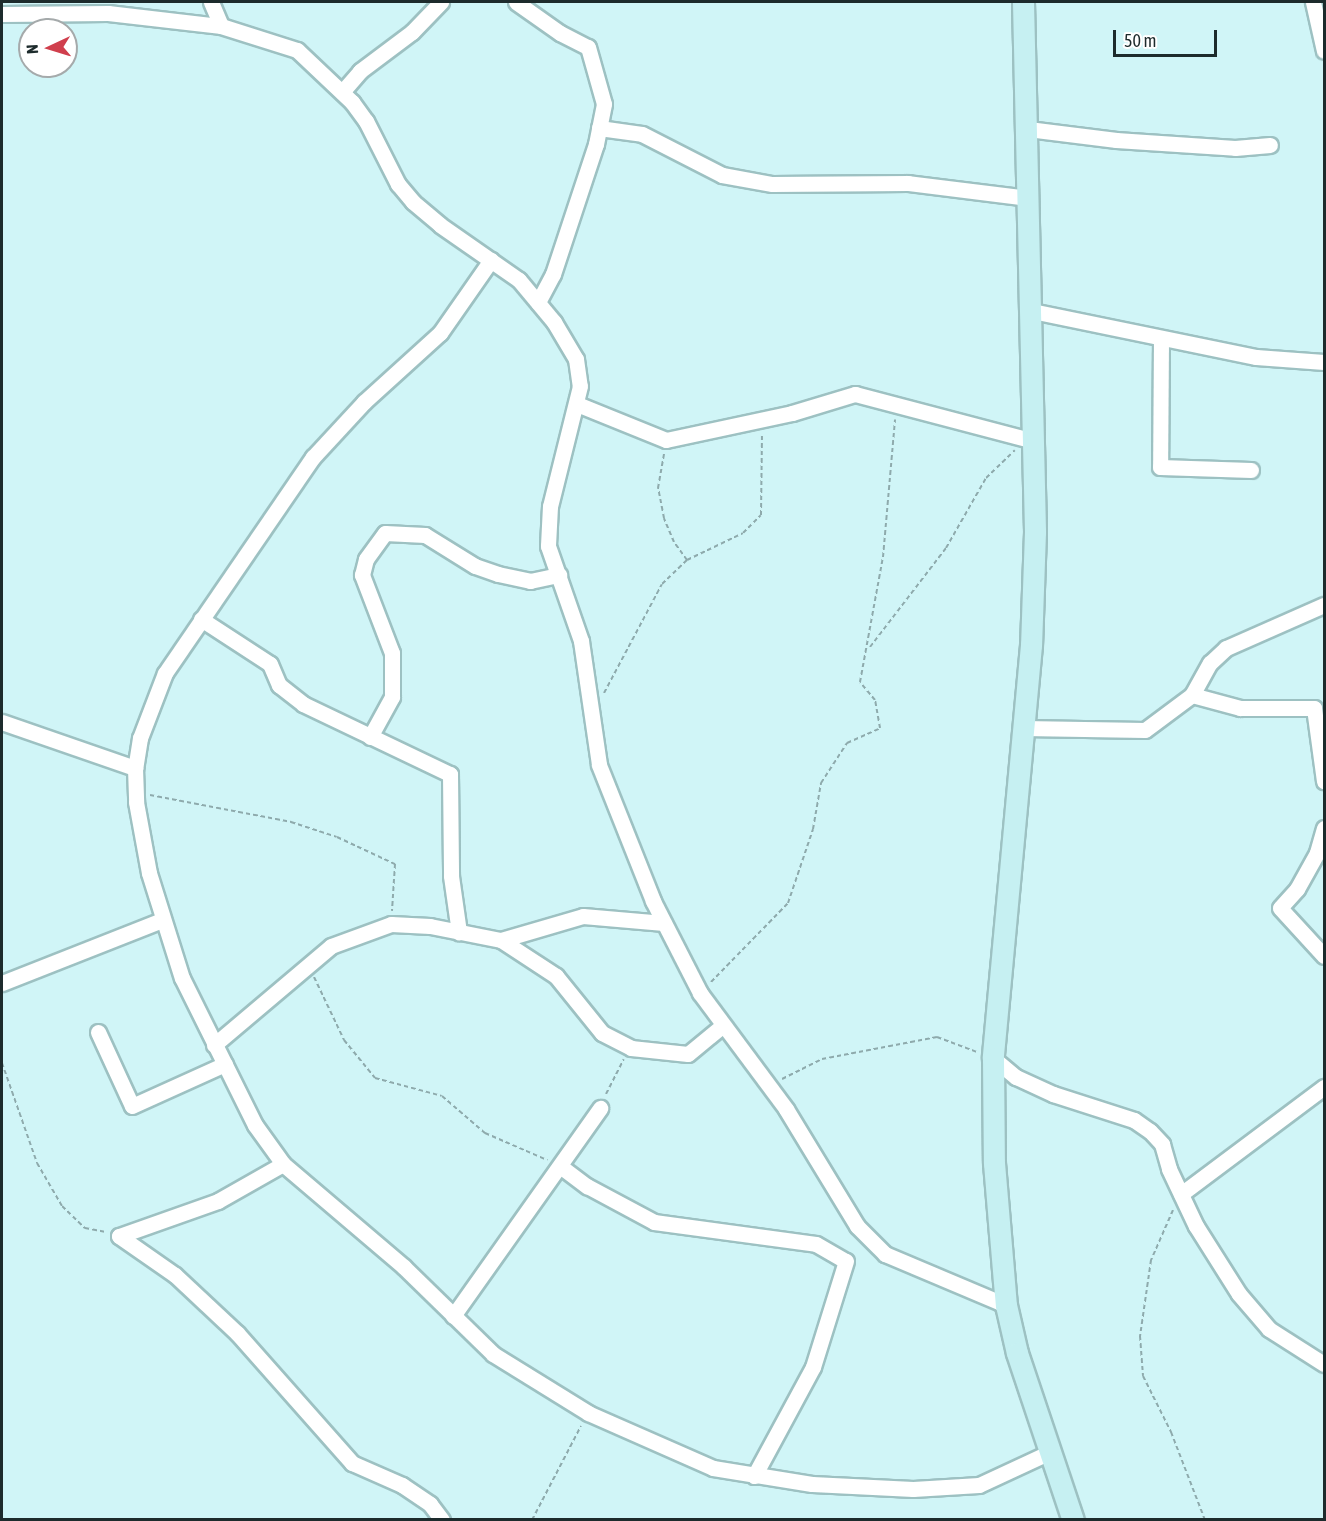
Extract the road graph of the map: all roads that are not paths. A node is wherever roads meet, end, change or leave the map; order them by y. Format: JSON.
{"nodes":[{"id":1,"x":211,"y":2,"type":"edge"},
{"id":2,"x":441,"y":2,"type":"edge"},
{"id":3,"x":516,"y":2,"type":"edge"},
{"id":4,"x":1023,"y":2,"type":"edge"},
{"id":5,"x":1313,"y":2,"type":"edge"},
{"id":6,"x":2,"y":14,"type":"edge"},
{"id":7,"x":221,"y":26,"type":"junction"},
{"id":8,"x":1324,"y":51,"type":"edge"},
{"id":9,"x":342,"y":92,"type":"junction"},
{"id":10,"x":599,"y":128,"type":"junction"},
{"id":11,"x":1028,"y":129,"type":"junction"},
{"id":12,"x":1270,"y":145,"type":"dead end"},
{"id":13,"x":1029,"y":198,"type":"junction"},
{"id":14,"x":491,"y":260,"type":"junction"},
{"id":15,"x":538,"y":302,"type":"junction"},
{"id":16,"x":1032,"y":311,"type":"junction"},
{"id":17,"x":1161,"y":339,"type":"junction"},
{"id":18,"x":1324,"y":362,"type":"edge"},
{"id":19,"x":577,"y":404,"type":"junction"},
{"id":20,"x":1034,"y":441,"type":"junction"},
{"id":21,"x":1251,"y":470,"type":"dead end"},
{"id":22,"x":559,"y":575,"type":"junction"},
{"id":23,"x":1324,"y":605,"type":"edge"},
{"id":24,"x":201,"y":619,"type":"junction"},
{"id":25,"x":1192,"y":696,"type":"junction"},
{"id":26,"x":2,"y":722,"type":"edge"},
{"id":27,"x":1023,"y":728,"type":"junction"},
{"id":28,"x":370,"y":737,"type":"junction"},
{"id":29,"x":135,"y":768,"type":"junction"},
{"id":30,"x":1324,"y":781,"type":"edge"},
{"id":31,"x":1324,"y":828,"type":"edge"},
{"id":32,"x":162,"y":920,"type":"junction"},
{"id":33,"x":664,"y":923,"type":"junction"},
{"id":34,"x":459,"y":932,"type":"junction"},
{"id":35,"x":501,"y":940,"type":"junction"},
{"id":36,"x":1324,"y":956,"type":"edge"},
{"id":37,"x":2,"y":983,"type":"edge"},
{"id":38,"x":722,"y":1026,"type":"junction"},
{"id":39,"x":98,"y":1032,"type":"dead end"},
{"id":40,"x":214,"y":1045,"type":"junction"},
{"id":41,"x":993,"y":1058,"type":"junction"},
{"id":42,"x":225,"y":1064,"type":"junction"},
{"id":43,"x":1324,"y":1087,"type":"edge"},
{"id":44,"x":600,"y":1108,"type":"road end"},
{"id":45,"x":282,"y":1164,"type":"junction"},
{"id":46,"x":560,"y":1166,"type":"junction"},
{"id":47,"x":1181,"y":1194,"type":"junction"},
{"id":48,"x":1006,"y":1305,"type":"junction"},
{"id":49,"x":453,"y":1316,"type":"junction"},
{"id":50,"x":1324,"y":1364,"type":"edge"},
{"id":51,"x":1048,"y":1453,"type":"junction"},
{"id":52,"x":754,"y":1476,"type":"junction"},
{"id":53,"x":442,"y":1520,"type":"edge"},
{"id":54,"x":1073,"y":1520,"type":"edge"}],
"edges":[{"from":1,"to":7,"type":"street"},
{"from":2,"to":9,"type":"street"},
{"from":3,"to":10,"type":"street"},
{"from":4,"to":11,"type":"main road"},
{"from":5,"to":8,"type":"street"},
{"from":6,"to":7,"type":"street"},
{"from":7,"to":9,"type":"street"},
{"from":9,"to":14,"type":"street"},
{"from":10,"to":13,"type":"street"},
{"from":10,"to":15,"type":"street"},
{"from":11,"to":12,"type":"street"},
{"from":11,"to":13,"type":"main road"},
{"from":13,"to":16,"type":"main road"},
{"from":14,"to":15,"type":"street"},
{"from":14,"to":24,"type":"street"},
{"from":15,"to":19,"type":"street"},
{"from":16,"to":17,"type":"street"},
{"from":16,"to":20,"type":"main road"},
{"from":17,"to":18,"type":"street"},
{"from":17,"to":21,"type":"street"},
{"from":19,"to":20,"type":"street"},
{"from":19,"to":22,"type":"street"},
{"from":20,"to":27,"type":"main road"},
{"from":22,"to":28,"type":"street"},
{"from":22,"to":33,"type":"street"},
{"from":23,"to":25,"type":"street"},
{"from":24,"to":28,"type":"street"},
{"from":24,"to":29,"type":"street"},
{"from":25,"to":27,"type":"street"},
{"from":25,"to":30,"type":"street"},
{"from":26,"to":29,"type":"street"},
{"from":27,"to":41,"type":"main road"},
{"from":28,"to":34,"type":"street"},
{"from":29,"to":32,"type":"street"},
{"from":31,"to":36,"type":"street"},
{"from":32,"to":37,"type":"street"},
{"from":32,"to":40,"type":"street"},
{"from":33,"to":35,"type":"street"},
{"from":33,"to":38,"type":"street"},
{"from":34,"to":35,"type":"street"},
{"from":34,"to":40,"type":"street"},
{"from":35,"to":38,"type":"street"},
{"from":38,"to":48,"type":"street"},
{"from":39,"to":42,"type":"street"},
{"from":40,"to":42,"type":"street"},
{"from":41,"to":47,"type":"street"},
{"from":41,"to":48,"type":"main road"},
{"from":42,"to":45,"type":"street"},
{"from":43,"to":47,"type":"street"},
{"from":44,"to":46,"type":"street"},
{"from":45,"to":49,"type":"street"},
{"from":45,"to":53,"type":"street"},
{"from":46,"to":49,"type":"street"},
{"from":46,"to":52,"type":"street"},
{"from":47,"to":50,"type":"street"},
{"from":48,"to":51,"type":"main road"},
{"from":49,"to":52,"type":"street"},
{"from":51,"to":52,"type":"street"},
{"from":51,"to":54,"type":"main road"}]}
